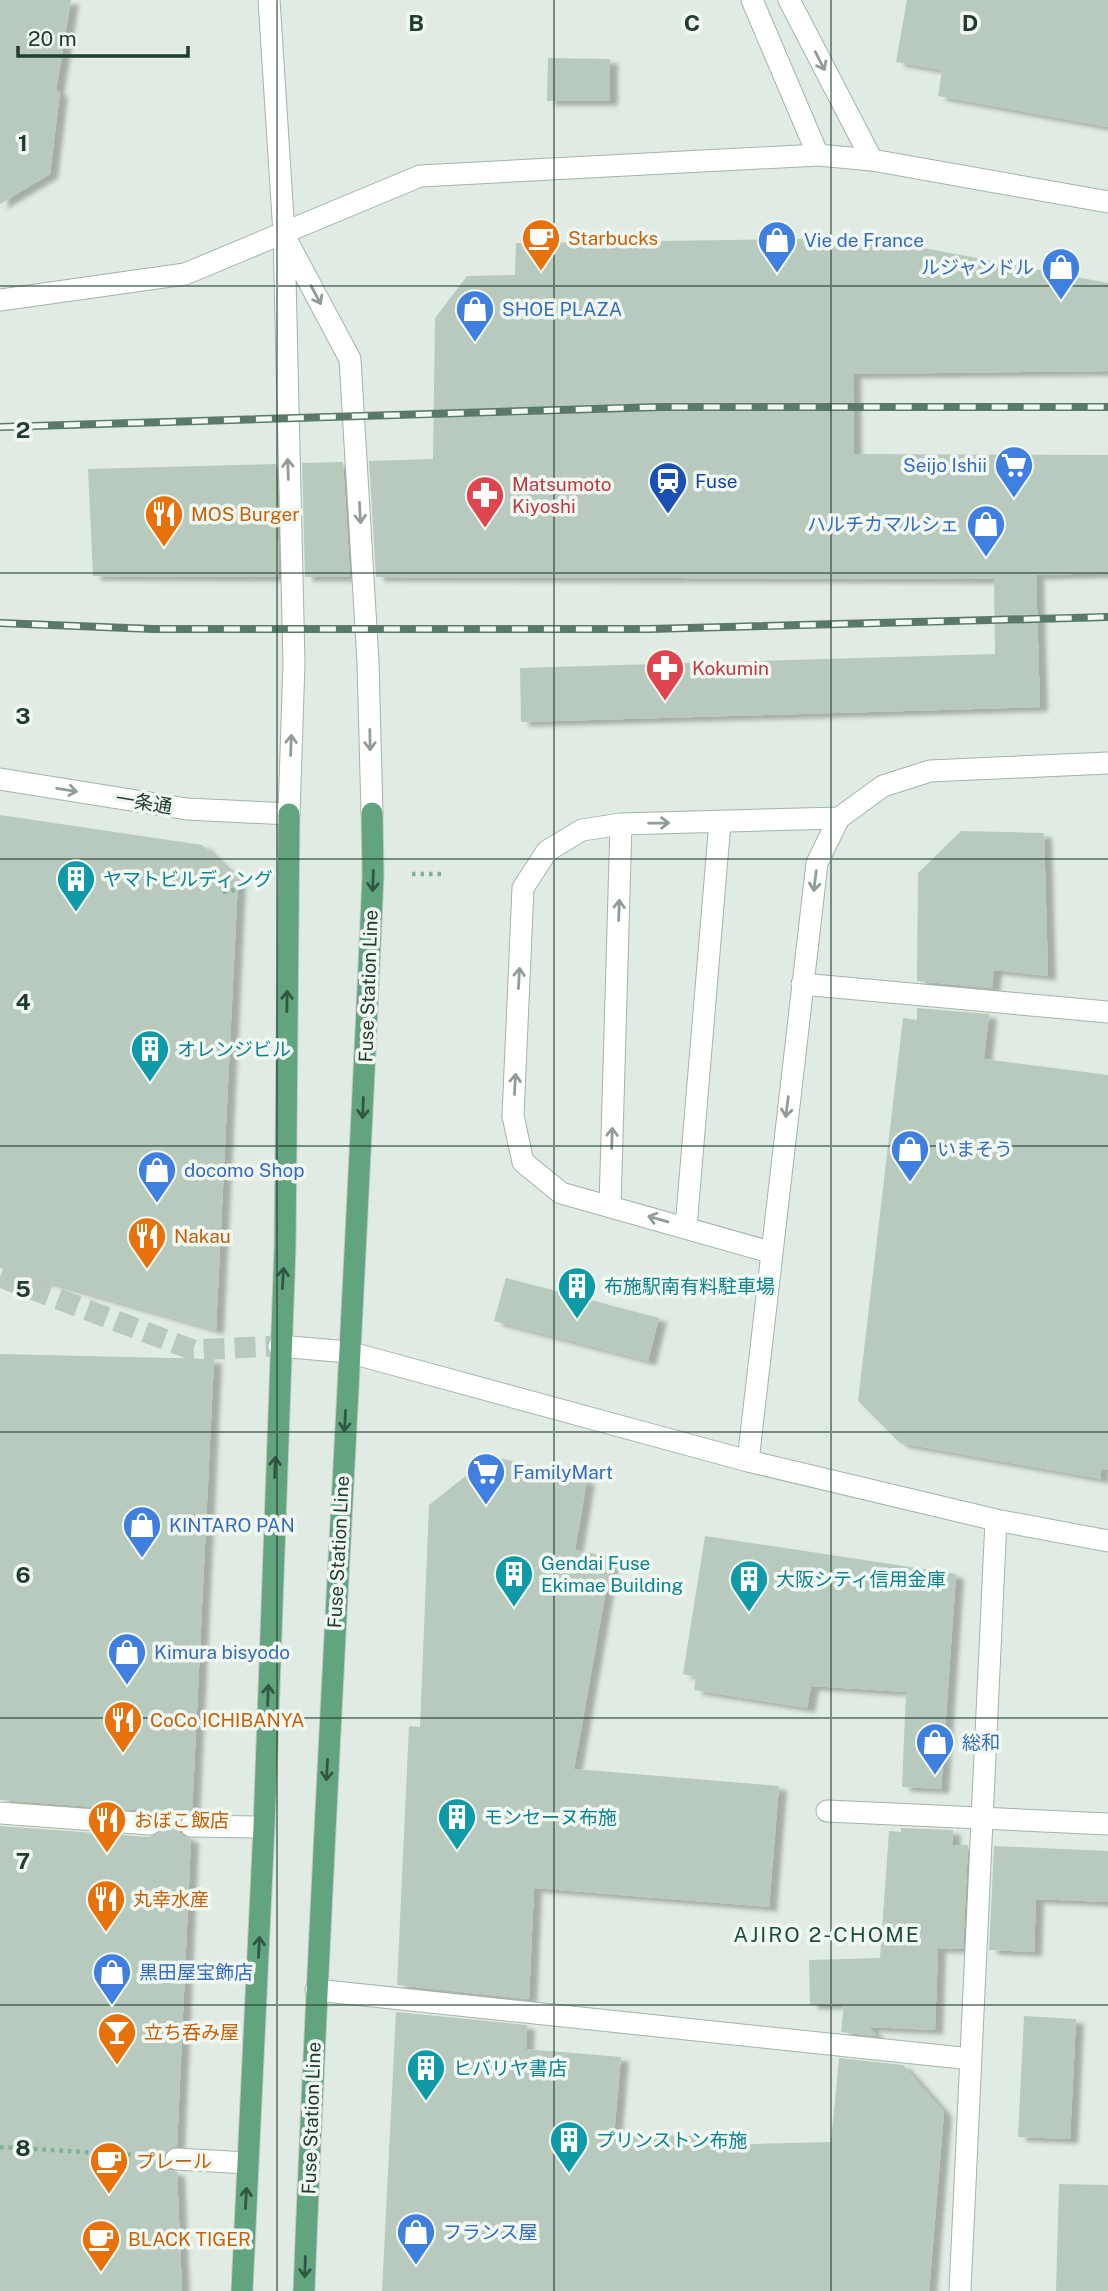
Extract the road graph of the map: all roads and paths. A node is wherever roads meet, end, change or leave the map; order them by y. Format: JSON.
{"nodes":[{"id":1,"x":269,"y":0,"type":"edge"},
{"id":2,"x":752,"y":0,"type":"edge"},
{"id":3,"x":789,"y":0,"type":"edge"},
{"id":4,"x":818,"y":155,"type":"junction"},
{"id":5,"x":872,"y":160,"type":"junction"},
{"id":6,"x":1108,"y":202,"type":"edge"},
{"id":7,"x":284,"y":234,"type":"junction"},
{"id":8,"x":0,"y":300,"type":"edge"},
{"id":9,"x":1108,"y":763,"type":"edge"},
{"id":10,"x":0,"y":779,"type":"edge"},
{"id":11,"x":372,"y":813,"type":"joint"},
{"id":12,"x":289,"y":814,"type":"junction"},
{"id":13,"x":839,"y":818,"type":"junction"},
{"id":14,"x":720,"y":822,"type":"junction"},
{"id":15,"x":621,"y":824,"type":"junction"},
{"id":16,"x":802,"y":984,"type":"junction"},
{"id":17,"x":1108,"y":1012,"type":"edge"},
{"id":18,"x":610,"y":1206,"type":"junction"},
{"id":19,"x":685,"y":1227,"type":"junction"},
{"id":20,"x":770,"y":1252,"type":"junction"},
{"id":21,"x":279,"y":1346,"type":"junction"},
{"id":22,"x":348,"y":1352,"type":"junction"},
{"id":23,"x":748,"y":1461,"type":"junction"},
{"id":24,"x":996,"y":1520,"type":"junction"},
{"id":25,"x":1108,"y":1541,"type":"edge"},
{"id":26,"x":827,"y":1811,"type":"dead end"},
{"id":27,"x":0,"y":1813,"type":"edge"},
{"id":28,"x":982,"y":1817,"type":"junction"},
{"id":29,"x":150,"y":1824,"type":"tunnel mouth"},
{"id":30,"x":1108,"y":1824,"type":"edge"},
{"id":31,"x":191,"y":1826,"type":"tunnel mouth"},
{"id":32,"x":264,"y":1827,"type":"junction"},
{"id":33,"x":316,"y":1990,"type":"junction"},
{"id":34,"x":971,"y":2059,"type":"junction"},
{"id":35,"x":0,"y":2147,"type":"edge"},
{"id":36,"x":133,"y":2155,"type":"tunnel mouth"},
{"id":37,"x":176,"y":2159,"type":"tunnel mouth"},
{"id":38,"x":248,"y":2162,"type":"junction"},
{"id":39,"x":242,"y":2291,"type":"edge"},
{"id":40,"x":304,"y":2291,"type":"edge"},
{"id":41,"x":960,"y":2291,"type":"edge"}],
"edges":[{"from":1,"to":7,"type":"street"},
{"from":2,"to":4,"type":"street"},
{"from":3,"to":5,"type":"street","one_way":true},
{"from":4,"to":5,"type":"street"},
{"from":4,"to":7,"type":"street"},
{"from":5,"to":6,"type":"street"},
{"from":7,"to":8,"type":"street"},
{"from":7,"to":11,"type":"street","one_way":true},
{"from":12,"to":7,"type":"street","one_way":true},
{"from":9,"to":13,"type":"street"},
{"from":10,"to":12,"type":"street","name":"一条通","one_way":true},
{"from":11,"to":22,"type":"main road","name":"Fuse Station Line","one_way":true},
{"from":21,"to":12,"type":"main road","one_way":true},
{"from":13,"to":14,"type":"street"},
{"from":13,"to":16,"type":"street","one_way":true},
{"from":15,"to":14,"type":"street","one_way":true},
{"from":14,"to":19,"type":"street"},
{"from":18,"to":15,"type":"street","one_way":true},
{"from":18,"to":15,"type":"street","one_way":true},
{"from":16,"to":17,"type":"street"},
{"from":16,"to":20,"type":"street","one_way":true},
{"from":19,"to":18,"type":"street","one_way":true},
{"from":19,"to":20,"type":"street"},
{"from":20,"to":23,"type":"street"},
{"from":21,"to":22,"type":"street"},
{"from":32,"to":21,"type":"main road","one_way":true},
{"from":22,"to":23,"type":"street"},
{"from":22,"to":33,"type":"main road","name":"Fuse Station Line","one_way":true},
{"from":23,"to":24,"type":"street"},
{"from":24,"to":25,"type":"street"},
{"from":24,"to":28,"type":"street"},
{"from":26,"to":28,"type":"street"},
{"from":27,"to":29,"type":"street"},
{"from":28,"to":30,"type":"street"},
{"from":28,"to":34,"type":"street"},
{"from":31,"to":32,"type":"street"},
{"from":38,"to":32,"type":"main road","one_way":true},
{"from":33,"to":34,"type":"street"},
{"from":33,"to":40,"type":"main road","name":"Fuse Station Line","one_way":true},
{"from":34,"to":41,"type":"street"},
{"from":35,"to":36,"type":"path"},
{"from":37,"to":38,"type":"street"},
{"from":39,"to":38,"type":"main road","one_way":true}]}
